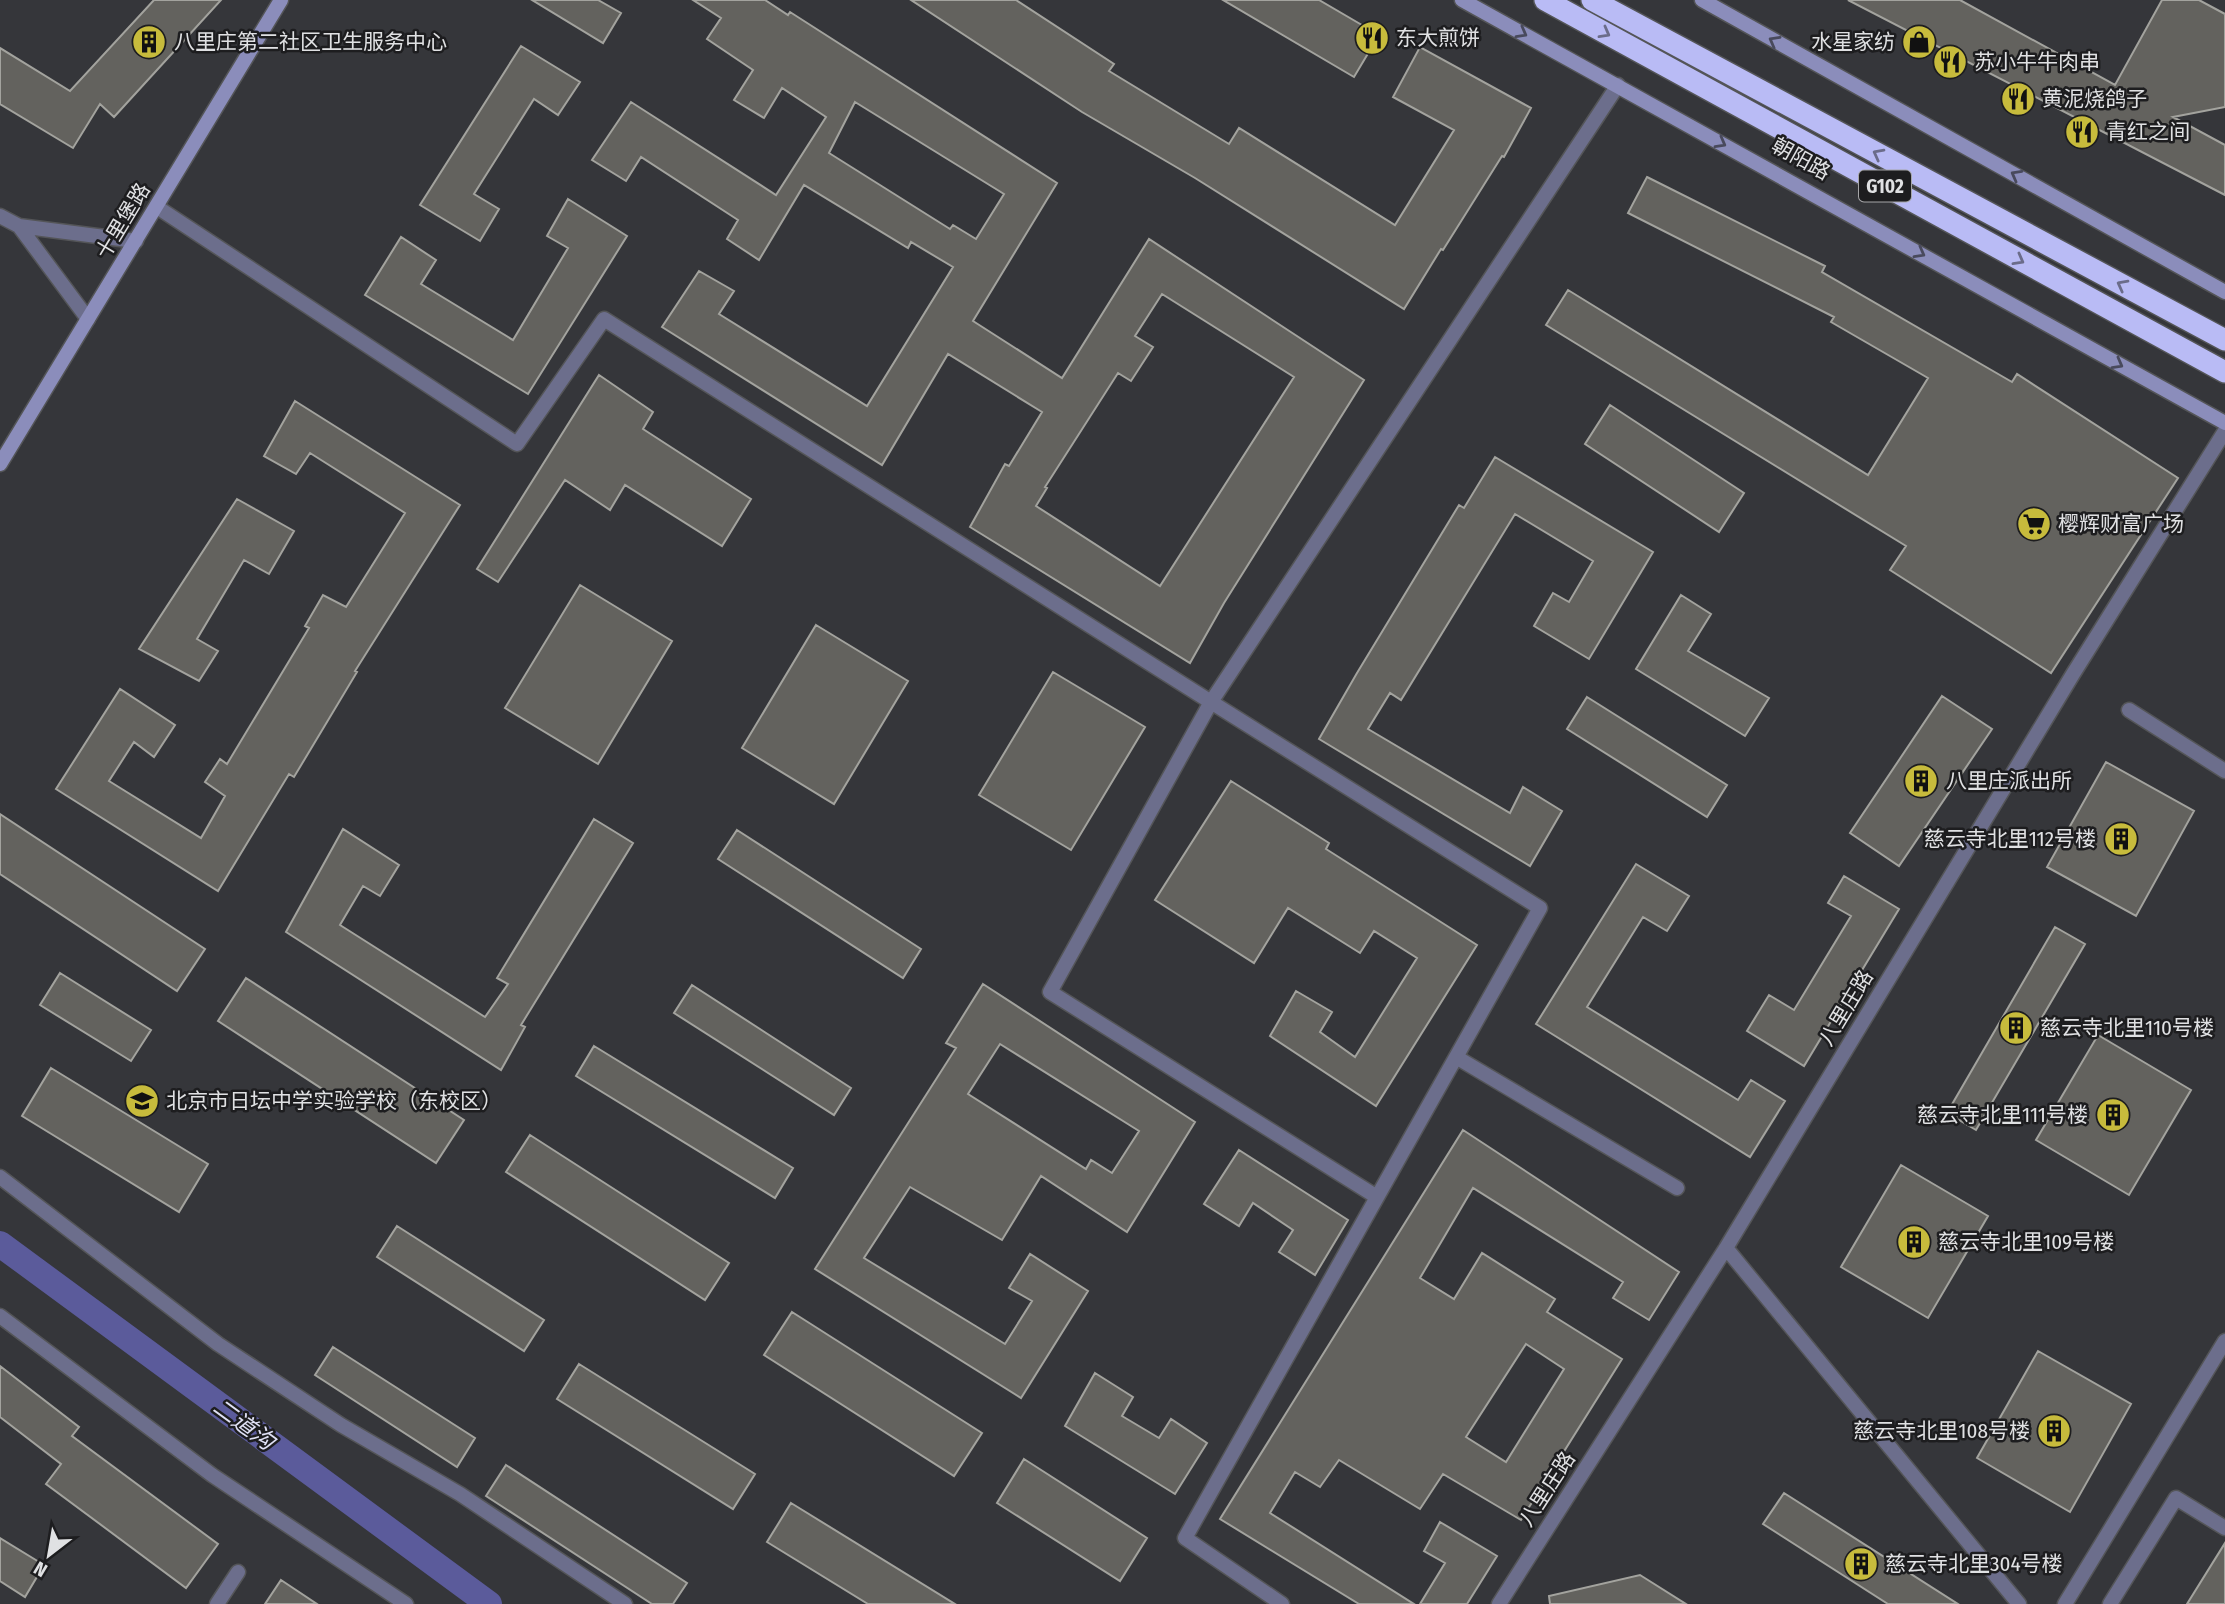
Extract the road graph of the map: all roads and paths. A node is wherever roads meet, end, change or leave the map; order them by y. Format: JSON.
{"nodes":[{"id":1,"x":281,"y":0,"type":"edge"},
{"id":2,"x":1462,"y":0,"type":"edge"},
{"id":3,"x":1545,"y":0,"type":"edge"},
{"id":4,"x":1592,"y":0,"type":"edge"},
{"id":5,"x":1702,"y":0,"type":"edge"},
{"id":6,"x":1618,"y":85,"type":"junction"},
{"id":7,"x":157,"y":207,"type":"junction"},
{"id":8,"x":0,"y":216,"type":"edge"},
{"id":9,"x":19,"y":226,"type":"junction"},
{"id":10,"x":136,"y":241,"type":"junction"},
{"id":11,"x":2225,"y":292,"type":"edge"},
{"id":12,"x":88,"y":319,"type":"junction"},
{"id":13,"x":2225,"y":340,"type":"edge"},
{"id":14,"x":2225,"y":372,"type":"edge"},
{"id":15,"x":2225,"y":423,"type":"edge"},
{"id":16,"x":2225,"y":432,"type":"edge"},
{"id":17,"x":0,"y":464,"type":"edge"},
{"id":18,"x":1211,"y":702,"type":"junction"},
{"id":19,"x":2129,"y":710,"type":"dead end"},
{"id":20,"x":2225,"y":771,"type":"edge"},
{"id":21,"x":1456,"y":1057,"type":"junction"},
{"id":22,"x":0,"y":1177,"type":"edge"},
{"id":23,"x":1677,"y":1188,"type":"dead end"},
{"id":24,"x":1377,"y":1197,"type":"junction"},
{"id":25,"x":1726,"y":1248,"type":"junction"},
{"id":26,"x":0,"y":1316,"type":"edge"},
{"id":27,"x":2225,"y":1341,"type":"edge"},
{"id":28,"x":2225,"y":1528,"type":"edge"},
{"id":29,"x":238,"y":1572,"type":"dead end"},
{"id":30,"x":217,"y":1604,"type":"edge"},
{"id":31,"x":406,"y":1604,"type":"edge"},
{"id":32,"x":625,"y":1604,"type":"edge"},
{"id":33,"x":1282,"y":1604,"type":"edge"},
{"id":34,"x":1499,"y":1604,"type":"edge"},
{"id":35,"x":2019,"y":1604,"type":"edge"},
{"id":36,"x":2065,"y":1604,"type":"edge"},
{"id":37,"x":2110,"y":1604,"type":"edge"}],
"edges":[{"from":1,"to":7,"type":"street","name":"十里堡路"},
{"from":2,"to":6,"type":"street","name":"朝阳路","one_way":true},
{"from":3,"to":14,"type":"highway","name":"朝阳路","number":"G102","one_way":true},
{"from":13,"to":4,"type":"highway","name":"朝阳路","number":"G102","one_way":true},
{"from":11,"to":5,"type":"street","one_way":true},
{"from":6,"to":15,"type":"street","name":"朝阳路","one_way":true},
{"from":6,"to":18,"type":"street"},
{"from":7,"to":10,"type":"street","name":"十里堡路"},
{"from":7,"to":18,"type":"street"},
{"from":8,"to":9,"type":"street"},
{"from":9,"to":10,"type":"street"},
{"from":9,"to":12,"type":"street"},
{"from":10,"to":12,"type":"street","name":"十里堡路"},
{"from":12,"to":17,"type":"street","name":"十里堡路"},
{"from":16,"to":25,"type":"street","name":"八里庄路"},
{"from":18,"to":21,"type":"street"},
{"from":18,"to":24,"type":"street"},
{"from":19,"to":20,"type":"street"},
{"from":21,"to":23,"type":"street"},
{"from":21,"to":24,"type":"street"},
{"from":22,"to":32,"type":"street"},
{"from":24,"to":33,"type":"street"},
{"from":25,"to":34,"type":"street","name":"八里庄路"},
{"from":25,"to":35,"type":"street"},
{"from":26,"to":31,"type":"street"},
{"from":27,"to":36,"type":"street"},
{"from":28,"to":37,"type":"street"},
{"from":29,"to":30,"type":"street"}]}
